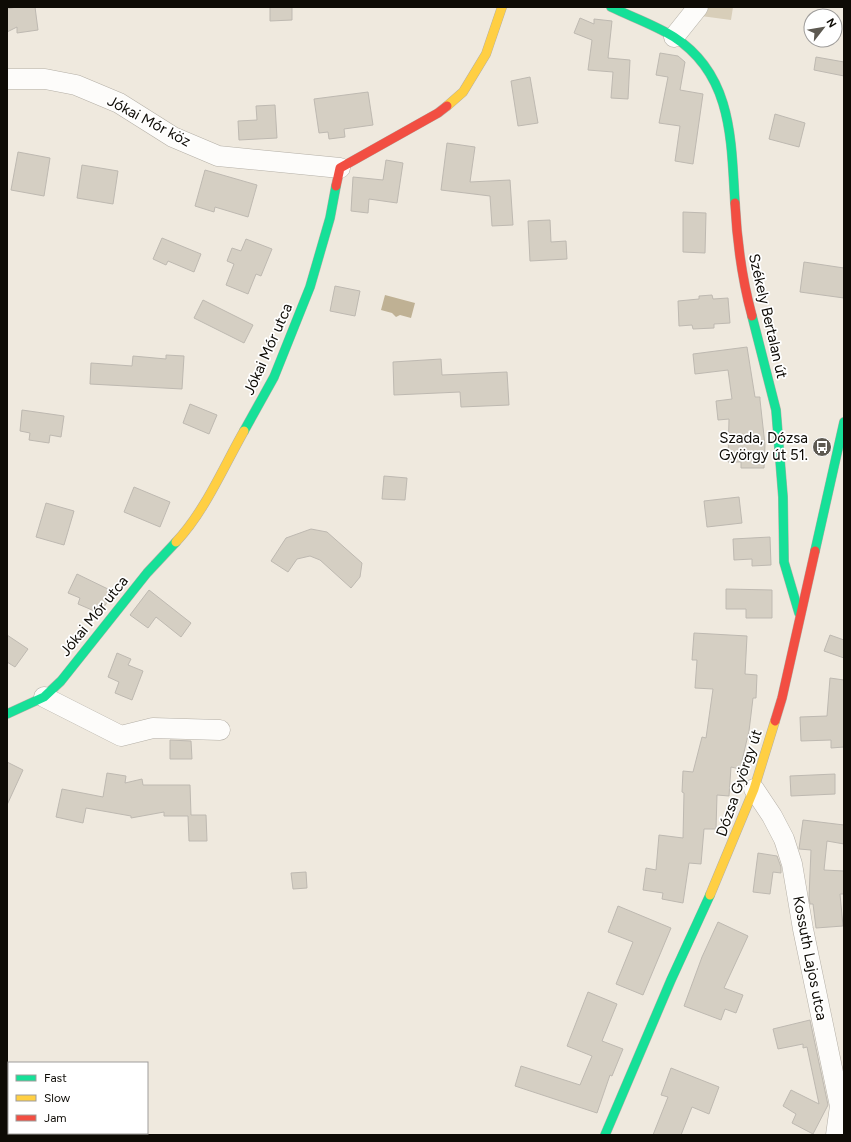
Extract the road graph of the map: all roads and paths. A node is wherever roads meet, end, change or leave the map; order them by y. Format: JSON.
{"nodes":[{"id":1,"x":502,"y":7,"type":"edge"},
{"id":2,"x":611,"y":7,"type":"edge"},
{"id":3,"x":698,"y":7,"type":"edge"},
{"id":4,"x":674,"y":38,"type":"junction"},
{"id":5,"x":7,"y":79,"type":"edge"},
{"id":6,"x":340,"y":168,"type":"junction"},
{"id":7,"x":844,"y":422,"type":"edge"},
{"id":8,"x":799,"y":616,"type":"junction"},
{"id":9,"x":44,"y":697,"type":"junction"},
{"id":10,"x":7,"y":714,"type":"edge"},
{"id":11,"x":220,"y":730,"type":"dead end"},
{"id":12,"x":754,"y":789,"type":"junction"},
{"id":13,"x":842,"y":1106,"type":"edge"},
{"id":14,"x":605,"y":1135,"type":"edge"},
{"id":15,"x":836,"y":1135,"type":"edge"}],
"edges":[{"from":1,"to":6,"type":"street"},
{"from":2,"to":4,"type":"street","name":"Székely Bertalan út"},
{"from":3,"to":4,"type":"street"},
{"from":4,"to":8,"type":"street","name":"Székely Bertalan út"},
{"from":5,"to":6,"type":"street","name":"Jókai Mór köz"},
{"from":6,"to":9,"type":"street","name":"Jókai Mór utca"},
{"from":7,"to":8,"type":"street","name":"Dózsa György út"},
{"from":8,"to":12,"type":"street","name":"Dózsa György út"},
{"from":9,"to":10,"type":"street","name":"Jókai Mór utca"},
{"from":9,"to":11,"type":"street"},
{"from":12,"to":13,"type":"street","name":"Kossuth Lajos utca"},
{"from":12,"to":14,"type":"street","name":"Dózsa György út"},
{"from":13,"to":15,"type":"street","name":"Kossuth Lajos utca"}]}
